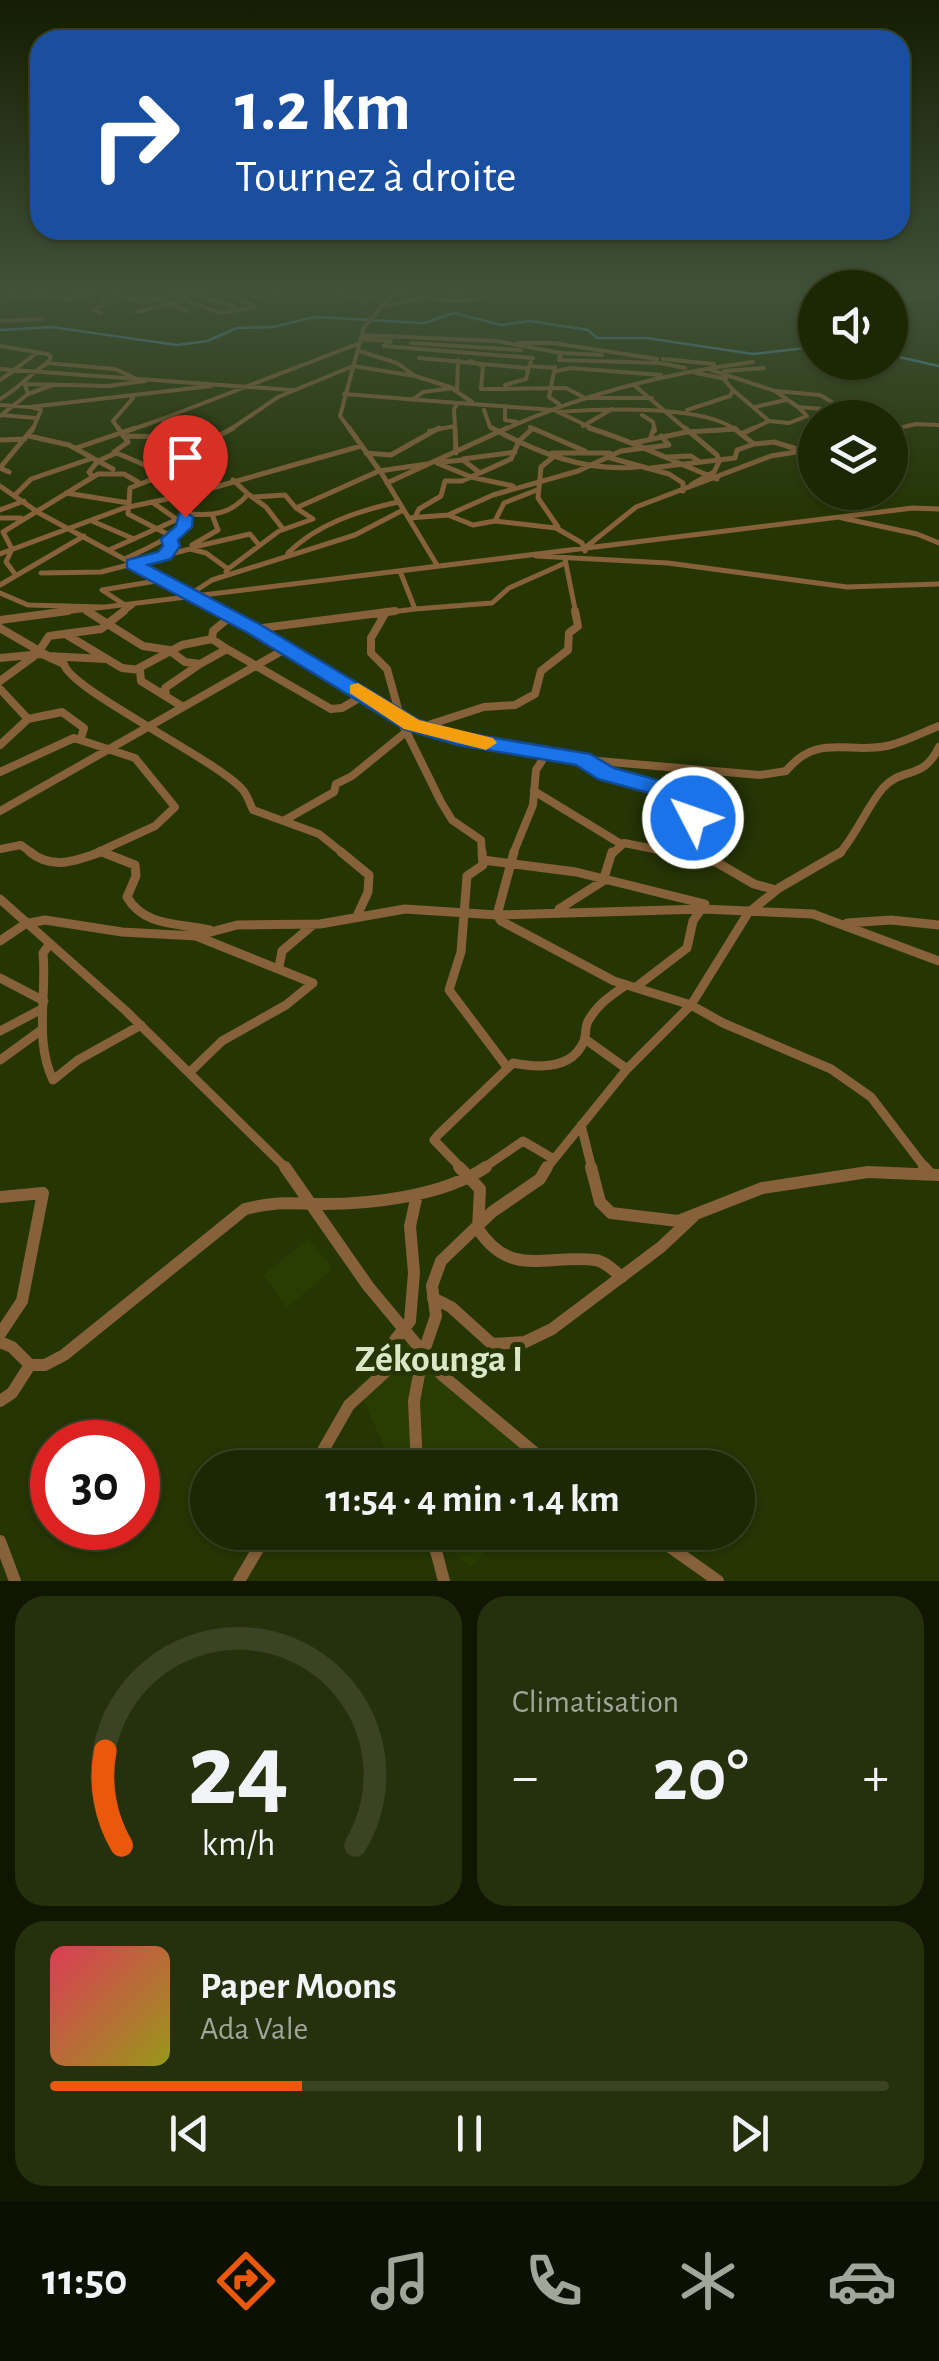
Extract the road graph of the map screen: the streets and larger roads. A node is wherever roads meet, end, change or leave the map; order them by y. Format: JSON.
{"nodes":[{"id":1,"x":24,"y":363,"type":"edge"},
{"id":2,"x":47,"y":363,"type":"joint"},
{"id":3,"x":304,"y":363,"type":"edge"},
{"id":4,"x":355,"y":363,"type":"edge"},
{"id":5,"x":388,"y":363,"type":"edge"},
{"id":6,"x":417,"y":363,"type":"edge"},
{"id":7,"x":458,"y":363,"type":"edge"},
{"id":8,"x":474,"y":363,"type":"edge"},
{"id":9,"x":481,"y":363,"type":"edge"},
{"id":10,"x":530,"y":363,"type":"edge"},
{"id":11,"x":558,"y":363,"type":"edge"},
{"id":12,"x":649,"y":363,"type":"edge"},
{"id":13,"x":710,"y":363,"type":"edge"},
{"id":14,"x":743,"y":363,"type":"edge"},
{"id":15,"x":665,"y":364,"type":"joint"},
{"id":16,"x":728,"y":364,"type":"junction"},
{"id":17,"x":353,"y":366,"type":"junction"},
{"id":18,"x":528,"y":367,"type":"junction"},
{"id":19,"x":706,"y":368,"type":"junction"},
{"id":20,"x":764,"y":368,"type":"dead end"},
{"id":21,"x":0,"y":369,"type":"edge"},
{"id":22,"x":14,"y":370,"type":"junction"},
{"id":23,"x":556,"y":370,"type":"junction"},
{"id":24,"x":691,"y":370,"type":"junction"},
{"id":25,"x":608,"y":371,"type":"junction"},
{"id":26,"x":715,"y":371,"type":"junction"},
{"id":27,"x":34,"y":372,"type":"junction"},
{"id":28,"x":413,"y":373,"type":"junction"},
{"id":29,"x":669,"y":375,"type":"junction"},
{"id":30,"x":722,"y":378,"type":"junction"},
{"id":31,"x":121,"y":379,"type":"junction"},
{"id":32,"x":736,"y":379,"type":"junction"},
{"id":33,"x":1,"y":380,"type":"edge"},
{"id":34,"x":142,"y":380,"type":"junction"},
{"id":35,"x":57,"y":384,"type":"junction"},
{"id":36,"x":634,"y":384,"type":"junction"},
{"id":37,"x":26,"y":385,"type":"junction"},
{"id":38,"x":213,"y":385,"type":"junction"},
{"id":39,"x":113,"y":386,"type":"junction"},
{"id":40,"x":243,"y":388,"type":"junction"},
{"id":41,"x":525,"y":388,"type":"junction"},
{"id":42,"x":455,"y":389,"type":"junction"},
{"id":43,"x":486,"y":389,"type":"junction"},
{"id":44,"x":550,"y":389,"type":"junction"},
{"id":45,"x":297,"y":390,"type":"junction"},
{"id":46,"x":733,"y":390,"type":"junction"},
{"id":47,"x":775,"y":390,"type":"junction"},
{"id":48,"x":601,"y":392,"type":"junction"},
{"id":49,"x":28,"y":394,"type":"junction"},
{"id":50,"x":344,"y":394,"type":"junction"},
{"id":51,"x":137,"y":396,"type":"junction"},
{"id":52,"x":100,"y":397,"type":"junction"},
{"id":53,"x":583,"y":397,"type":"junction"},
{"id":54,"x":652,"y":398,"type":"junction"},
{"id":55,"x":273,"y":399,"type":"junction"},
{"id":56,"x":412,"y":400,"type":"junction"},
{"id":57,"x":468,"y":400,"type":"junction"},
{"id":58,"x":833,"y":400,"type":"edge"},
{"id":59,"x":527,"y":401,"type":"junction"},
{"id":60,"x":790,"y":401,"type":"junction"},
{"id":61,"x":0,"y":402,"type":"edge"},
{"id":62,"x":458,"y":403,"type":"junction"},
{"id":63,"x":14,"y":406,"type":"junction"},
{"id":64,"x":480,"y":406,"type":"junction"},
{"id":65,"x":505,"y":406,"type":"junction"},
{"id":66,"x":30,"y":407,"type":"junction"},
{"id":67,"x":755,"y":407,"type":"junction"},
{"id":68,"x":798,"y":407,"type":"edge"},
{"id":69,"x":558,"y":408,"type":"junction"},
{"id":70,"x":612,"y":408,"type":"junction"},
{"id":71,"x":550,"y":409,"type":"junction"},
{"id":72,"x":670,"y":412,"type":"junction"},
{"id":73,"x":682,"y":412,"type":"junction"},
{"id":74,"x":636,"y":413,"type":"junction"},
{"id":75,"x":1,"y":415,"type":"edge"},
{"id":76,"x":504,"y":415,"type":"junction"},
{"id":77,"x":35,"y":418,"type":"junction"},
{"id":78,"x":531,"y":418,"type":"junction"},
{"id":79,"x":162,"y":419,"type":"junction"},
{"id":80,"x":798,"y":419,"type":"edge"},
{"id":81,"x":769,"y":421,"type":"junction"},
{"id":82,"x":521,"y":423,"type":"junction"},
{"id":83,"x":455,"y":426,"type":"junction"},
{"id":84,"x":584,"y":426,"type":"junction"},
{"id":85,"x":908,"y":426,"type":"edge"},
{"id":86,"x":939,"y":426,"type":"edge"},
{"id":87,"x":532,"y":429,"type":"junction"},
{"id":88,"x":137,"y":430,"type":"junction"},
{"id":89,"x":692,"y":431,"type":"junction"},
{"id":90,"x":500,"y":432,"type":"junction"},
{"id":91,"x":738,"y":432,"type":"junction"},
{"id":92,"x":123,"y":435,"type":"junction"},
{"id":93,"x":661,"y":436,"type":"junction"},
{"id":94,"x":28,"y":438,"type":"junction"},
{"id":95,"x":131,"y":438,"type":"junction"},
{"id":96,"x":215,"y":438,"type":"junction"},
{"id":97,"x":0,"y":440,"type":"edge"},
{"id":98,"x":186,"y":440,"type":"junction"},
{"id":99,"x":648,"y":440,"type":"junction"},
{"id":100,"x":520,"y":441,"type":"junction"},
{"id":101,"x":632,"y":443,"type":"junction"},
{"id":102,"x":754,"y":444,"type":"junction"},
{"id":103,"x":76,"y":448,"type":"junction"},
{"id":104,"x":194,"y":448,"type":"junction"},
{"id":105,"x":16,"y":449,"type":"junction"},
{"id":106,"x":364,"y":450,"type":"junction"},
{"id":107,"x":798,"y":450,"type":"edge"},
{"id":108,"x":621,"y":451,"type":"junction"},
{"id":109,"x":645,"y":451,"type":"junction"},
{"id":110,"x":515,"y":452,"type":"junction"},
{"id":111,"x":0,"y":453,"type":"edge"},
{"id":112,"x":113,"y":453,"type":"junction"},
{"id":113,"x":590,"y":453,"type":"junction"},
{"id":114,"x":798,"y":453,"type":"edge"},
{"id":115,"x":552,"y":454,"type":"junction"},
{"id":116,"x":202,"y":455,"type":"junction"},
{"id":117,"x":457,"y":456,"type":"junction"},
{"id":118,"x":667,"y":457,"type":"junction"},
{"id":119,"x":607,"y":458,"type":"junction"},
{"id":120,"x":95,"y":460,"type":"junction"},
{"id":121,"x":194,"y":462,"type":"junction"},
{"id":122,"x":719,"y":462,"type":"junction"},
{"id":123,"x":435,"y":463,"type":"junction"},
{"id":124,"x":704,"y":464,"type":"junction"},
{"id":125,"x":68,"y":466,"type":"junction"},
{"id":126,"x":147,"y":466,"type":"junction"},
{"id":127,"x":587,"y":466,"type":"junction"},
{"id":128,"x":684,"y":466,"type":"junction"},
{"id":129,"x":638,"y":468,"type":"junction"},
{"id":130,"x":651,"y":468,"type":"junction"},
{"id":131,"x":380,"y":471,"type":"junction"},
{"id":132,"x":9,"y":472,"type":"dead end"},
{"id":133,"x":116,"y":472,"type":"junction"},
{"id":134,"x":480,"y":473,"type":"junction"},
{"id":135,"x":90,"y":474,"type":"junction"},
{"id":136,"x":126,"y":474,"type":"junction"},
{"id":137,"x":166,"y":474,"type":"junction"},
{"id":138,"x":705,"y":476,"type":"junction"},
{"id":139,"x":471,"y":477,"type":"junction"},
{"id":140,"x":717,"y":478,"type":"junction"},
{"id":141,"x":232,"y":480,"type":"junction"},
{"id":142,"x":541,"y":481,"type":"junction"},
{"id":143,"x":138,"y":482,"type":"junction"},
{"id":144,"x":387,"y":483,"type":"junction"},
{"id":145,"x":198,"y":484,"type":"junction"},
{"id":146,"x":0,"y":486,"type":"edge"},
{"id":147,"x":215,"y":486,"type":"junction"},
{"id":148,"x":518,"y":486,"type":"junction"},
{"id":149,"x":537,"y":490,"type":"junction"},
{"id":150,"x":686,"y":490,"type":"junction"},
{"id":151,"x":66,"y":493,"type":"junction"},
{"id":152,"x":16,"y":494,"type":"junction"},
{"id":153,"x":191,"y":494,"type":"junction"},
{"id":154,"x":251,"y":495,"type":"junction"},
{"id":155,"x":24,"y":500,"type":"junction"},
{"id":156,"x":152,"y":501,"type":"junction"},
{"id":157,"x":398,"y":502,"type":"junction"},
{"id":158,"x":130,"y":504,"type":"junction"},
{"id":159,"x":296,"y":508,"type":"junction"},
{"id":160,"x":939,"y":509,"type":"edge"},
{"id":161,"x":0,"y":510,"type":"edge"},
{"id":162,"x":404,"y":510,"type":"junction"},
{"id":163,"x":39,"y":513,"type":"junction"},
{"id":164,"x":191,"y":514,"type":"junction"},
{"id":165,"x":448,"y":515,"type":"junction"},
{"id":166,"x":213,"y":517,"type":"junction"},
{"id":167,"x":0,"y":518,"type":"edge"},
{"id":168,"x":26,"y":518,"type":"junction"},
{"id":169,"x":412,"y":518,"type":"junction"},
{"id":170,"x":840,"y":518,"type":"junction"},
{"id":171,"x":90,"y":520,"type":"junction"},
{"id":172,"x":180,"y":522,"type":"junction"},
{"id":173,"x":496,"y":522,"type":"junction"},
{"id":174,"x":68,"y":527,"type":"junction"},
{"id":175,"x":283,"y":529,"type":"junction"},
{"id":176,"x":562,"y":529,"type":"junction"},
{"id":177,"x":153,"y":530,"type":"junction"},
{"id":178,"x":2,"y":532,"type":"edge"},
{"id":179,"x":84,"y":536,"type":"junction"},
{"id":180,"x":134,"y":538,"type":"junction"},
{"id":181,"x":172,"y":538,"type":"junction"},
{"id":182,"x":939,"y":543,"type":"edge"},
{"id":183,"x":260,"y":545,"type":"junction"},
{"id":184,"x":585,"y":547,"type":"junction"},
{"id":185,"x":12,"y":549,"type":"junction"},
{"id":186,"x":185,"y":549,"type":"junction"},
{"id":187,"x":109,"y":550,"type":"junction"},
{"id":188,"x":0,"y":554,"type":"edge"},
{"id":189,"x":164,"y":556,"type":"junction"},
{"id":190,"x":525,"y":556,"type":"junction"},
{"id":191,"x":281,"y":559,"type":"junction"},
{"id":192,"x":125,"y":560,"type":"junction"},
{"id":193,"x":587,"y":560,"type":"junction"},
{"id":194,"x":564,"y":562,"type":"junction"},
{"id":195,"x":133,"y":564,"type":"junction"},
{"id":196,"x":437,"y":566,"type":"junction"},
{"id":197,"x":400,"y":571,"type":"junction"},
{"id":198,"x":102,"y":572,"type":"junction"},
{"id":199,"x":226,"y":572,"type":"junction"},
{"id":200,"x":16,"y":574,"type":"junction"},
{"id":201,"x":42,"y":574,"type":"dead end"},
{"id":202,"x":162,"y":580,"type":"junction"},
{"id":203,"x":939,"y":584,"type":"edge"},
{"id":204,"x":0,"y":585,"type":"edge"},
{"id":205,"x":108,"y":588,"type":"junction"},
{"id":206,"x":0,"y":593,"type":"edge"},
{"id":207,"x":191,"y":596,"type":"junction"},
{"id":208,"x":129,"y":605,"type":"junction"},
{"id":209,"x":106,"y":608,"type":"junction"},
{"id":210,"x":84,"y":610,"type":"junction"},
{"id":211,"x":416,"y":610,"type":"junction"},
{"id":212,"x":386,"y":612,"type":"junction"},
{"id":213,"x":230,"y":617,"type":"junction"},
{"id":214,"x":0,"y":620,"type":"edge"},
{"id":215,"x":108,"y":623,"type":"junction"},
{"id":216,"x":0,"y":628,"type":"edge"},
{"id":217,"x":254,"y":629,"type":"junction"},
{"id":218,"x":67,"y":634,"type":"junction"},
{"id":219,"x":212,"y":639,"type":"junction"},
{"id":220,"x":287,"y":648,"type":"junction"},
{"id":221,"x":227,"y":649,"type":"junction"},
{"id":222,"x":170,"y":650,"type":"junction"},
{"id":223,"x":39,"y":653,"type":"junction"},
{"id":224,"x":0,"y":658,"type":"edge"},
{"id":225,"x":105,"y":659,"type":"junction"},
{"id":226,"x":200,"y":664,"type":"junction"},
{"id":227,"x":257,"y":666,"type":"junction"},
{"id":228,"x":137,"y":669,"type":"junction"},
{"id":229,"x":0,"y":681,"type":"edge"},
{"id":230,"x":0,"y":689,"type":"edge"},
{"id":231,"x":366,"y":694,"type":"junction"},
{"id":232,"x":166,"y":696,"type":"junction"},
{"id":233,"x":184,"y":706,"type":"junction"},
{"id":234,"x":400,"y":716,"type":"junction"},
{"id":235,"x":28,"y":719,"type":"junction"},
{"id":236,"x":148,"y":726,"type":"junction"},
{"id":237,"x":939,"y":726,"type":"edge"},
{"id":238,"x":420,"y":728,"type":"junction"},
{"id":239,"x":406,"y":732,"type":"junction"},
{"id":240,"x":81,"y":738,"type":"junction"},
{"id":241,"x":0,"y":745,"type":"edge"},
{"id":242,"x":939,"y":747,"type":"edge"},
{"id":243,"x":108,"y":750,"type":"junction"},
{"id":244,"x":547,"y":753,"type":"junction"},
{"id":245,"x":582,"y":759,"type":"junction"},
{"id":246,"x":0,"y":772,"type":"edge"},
{"id":247,"x":534,"y":791,"type":"junction"},
{"id":248,"x":0,"y":811,"type":"edge"},
{"id":249,"x":285,"y":820,"type":"junction"},
{"id":250,"x":622,"y":844,"type":"junction"},
{"id":251,"x":0,"y":849,"type":"edge"},
{"id":252,"x":98,"y":851,"type":"junction"},
{"id":253,"x":701,"y":858,"type":"junction"},
{"id":254,"x":483,"y":860,"type":"junction"},
{"id":255,"x":513,"y":865,"type":"junction"},
{"id":256,"x":603,"y":882,"type":"junction"},
{"id":257,"x":776,"y":890,"type":"junction"},
{"id":258,"x":3,"y":904,"type":"edge"},
{"id":259,"x":703,"y":909,"type":"junction"},
{"id":260,"x":463,"y":911,"type":"junction"},
{"id":261,"x":557,"y":911,"type":"junction"},
{"id":262,"x":748,"y":913,"type":"junction"},
{"id":263,"x":497,"y":914,"type":"junction"},
{"id":264,"x":357,"y":916,"type":"junction"},
{"id":265,"x":842,"y":922,"type":"junction"},
{"id":266,"x":24,"y":924,"type":"junction"},
{"id":267,"x":314,"y":924,"type":"junction"},
{"id":268,"x":939,"y":925,"type":"edge"},
{"id":269,"x":214,"y":931,"type":"junction"},
{"id":270,"x":196,"y":936,"type":"junction"},
{"id":271,"x":0,"y":941,"type":"edge"},
{"id":272,"x":49,"y":945,"type":"junction"},
{"id":273,"x":939,"y":961,"type":"edge"},
{"id":274,"x":280,"y":967,"type":"junction"},
{"id":275,"x":0,"y":978,"type":"edge"},
{"id":276,"x":631,"y":986,"type":"junction"},
{"id":277,"x":43,"y":1005,"type":"junction"},
{"id":278,"x":692,"y":1005,"type":"junction"},
{"id":279,"x":141,"y":1025,"type":"junction"},
{"id":280,"x":0,"y":1031,"type":"edge"},
{"id":281,"x":40,"y":1031,"type":"junction"},
{"id":282,"x":585,"y":1038,"type":"junction"},
{"id":283,"x":0,"y":1060,"type":"edge"},
{"id":284,"x":507,"y":1067,"type":"junction"},
{"id":285,"x":627,"y":1069,"type":"junction"},
{"id":286,"x":190,"y":1072,"type":"junction"},
{"id":287,"x":580,"y":1126,"type":"junction"},
{"id":288,"x":552,"y":1158,"type":"junction"},
{"id":289,"x":934,"y":1174,"type":"edge"},
{"id":290,"x":472,"y":1176,"type":"junction"},
{"id":291,"x":417,"y":1194,"type":"junction"},
{"id":292,"x":0,"y":1197,"type":"edge"},
{"id":293,"x":314,"y":1204,"type":"junction"},
{"id":294,"x":694,"y":1216,"type":"junction"},
{"id":295,"x":478,"y":1228,"type":"junction"},
{"id":296,"x":414,"y":1273,"type":"junction"},
{"id":297,"x":622,"y":1277,"type":"junction"},
{"id":298,"x":434,"y":1278,"type":"junction"},
{"id":299,"x":433,"y":1298,"type":"junction"},
{"id":300,"x":404,"y":1331,"type":"junction"},
{"id":301,"x":0,"y":1334,"type":"edge"},
{"id":302,"x":0,"y":1342,"type":"edge"},
{"id":303,"x":423,"y":1354,"type":"junction"},
{"id":304,"x":30,"y":1365,"type":"junction"},
{"id":305,"x":0,"y":1401,"type":"edge"},
{"id":306,"x":323,"y":1450,"type":"edge"},
{"id":307,"x":416,"y":1450,"type":"edge"},
{"id":308,"x":531,"y":1450,"type":"edge"},
{"id":309,"x":0,"y":1541,"type":"edge"},
{"id":310,"x":255,"y":1550,"type":"edge"},
{"id":311,"x":436,"y":1550,"type":"edge"},
{"id":312,"x":674,"y":1550,"type":"edge"},
{"id":313,"x":14,"y":1581,"type":"edge"},
{"id":314,"x":239,"y":1581,"type":"edge"},
{"id":315,"x":444,"y":1581,"type":"edge"},
{"id":316,"x":718,"y":1581,"type":"edge"}],
"edges":[{"from":1,"to":22,"type":"street"},
{"from":2,"to":27,"type":"street"},
{"from":2,"to":34,"type":"street"},
{"from":3,"to":40,"type":"street"},
{"from":4,"to":17,"type":"street"},
{"from":5,"to":28,"type":"street"},
{"from":6,"to":28,"type":"street"},
{"from":7,"to":42,"type":"street"},
{"from":8,"to":43,"type":"street"},
{"from":9,"to":18,"type":"street"},
{"from":10,"to":18,"type":"street"},
{"from":11,"to":23,"type":"street"},
{"from":12,"to":15,"type":"street"},
{"from":13,"to":16,"type":"street"},
{"from":14,"to":16,"type":"street"},
{"from":15,"to":24,"type":"street"},
{"from":16,"to":19,"type":"street"},
{"from":17,"to":28,"type":"street"},
{"from":17,"to":45,"type":"street"},
{"from":17,"to":50,"type":"street"},
{"from":18,"to":23,"type":"street"},
{"from":18,"to":43,"type":"street"},
{"from":19,"to":24,"type":"street"},
{"from":19,"to":26,"type":"street"},
{"from":20,"to":26,"type":"street"},
{"from":21,"to":22,"type":"street"},
{"from":22,"to":27,"type":"street"},
{"from":22,"to":33,"type":"street"},
{"from":23,"to":25,"type":"street"},
{"from":23,"to":44,"type":"street"},
{"from":24,"to":29,"type":"street"},
{"from":24,"to":30,"type":"street"},
{"from":25,"to":29,"type":"street"},
{"from":25,"to":48,"type":"street"},
{"from":26,"to":32,"type":"street"},
{"from":27,"to":31,"type":"street"},
{"from":27,"to":37,"type":"street"},
{"from":28,"to":42,"type":"street"},
{"from":29,"to":36,"type":"street"},
{"from":30,"to":32,"type":"street"},
{"from":30,"to":46,"type":"street"},
{"from":31,"to":34,"type":"street"},
{"from":31,"to":39,"type":"street"},
{"from":32,"to":47,"type":"street"},
{"from":34,"to":38,"type":"street"},
{"from":34,"to":39,"type":"street"},
{"from":35,"to":37,"type":"street"},
{"from":35,"to":39,"type":"street"},
{"from":35,"to":49,"type":"street"},
{"from":36,"to":48,"type":"street"},
{"from":36,"to":54,"type":"street"},
{"from":37,"to":49,"type":"street"},
{"from":37,"to":61,"type":"street"},
{"from":38,"to":40,"type":"street"},
{"from":38,"to":51,"type":"street"},
{"from":39,"to":52,"type":"street"},
{"from":40,"to":45,"type":"street"},
{"from":40,"to":55,"type":"street"},
{"from":40,"to":79,"type":"street"},
{"from":41,"to":43,"type":"street"},
{"from":41,"to":44,"type":"street"},
{"from":41,"to":59,"type":"street"},
{"from":42,"to":56,"type":"street"},
{"from":42,"to":57,"type":"street"},
{"from":43,"to":57,"type":"street"},
{"from":44,"to":53,"type":"street"},
{"from":44,"to":69,"type":"street"},
{"from":45,"to":55,"type":"street"},
{"from":46,"to":67,"type":"street"},
{"from":46,"to":73,"type":"street"},
{"from":47,"to":58,"type":"street"},
{"from":47,"to":60,"type":"street"},
{"from":48,"to":53,"type":"street"},
{"from":49,"to":63,"type":"street"},
{"from":50,"to":56,"type":"street"},
{"from":50,"to":106,"type":"street"},
{"from":51,"to":52,"type":"street"},
{"from":51,"to":92,"type":"street"},
{"from":52,"to":66,"type":"street"},
{"from":53,"to":54,"type":"street"},
{"from":53,"to":69,"type":"street"},
{"from":54,"to":72,"type":"street"},
{"from":55,"to":96,"type":"street"},
{"from":56,"to":62,"type":"street"},
{"from":57,"to":64,"type":"street"},
{"from":59,"to":65,"type":"street"},
{"from":59,"to":71,"type":"street"},
{"from":59,"to":78,"type":"street"},
{"from":60,"to":67,"type":"street"},
{"from":60,"to":68,"type":"street"},
{"from":61,"to":63,"type":"street"},
{"from":62,"to":64,"type":"street"},
{"from":62,"to":83,"type":"street"},
{"from":63,"to":66,"type":"street"},
{"from":63,"to":75,"type":"street"},
{"from":64,"to":65,"type":"street"},
{"from":64,"to":76,"type":"street"},
{"from":64,"to":90,"type":"street"},
{"from":65,"to":76,"type":"street"},
{"from":66,"to":77,"type":"street"},
{"from":67,"to":81,"type":"street"},
{"from":69,"to":70,"type":"street"},
{"from":69,"to":71,"type":"street"},
{"from":69,"to":84,"type":"street"},
{"from":70,"to":74,"type":"street"},
{"from":70,"to":84,"type":"street"},
{"from":71,"to":78,"type":"street"},
{"from":72,"to":73,"type":"street"},
{"from":72,"to":74,"type":"street"},
{"from":72,"to":89,"type":"street"},
{"from":73,"to":91,"type":"street"},
{"from":74,"to":99,"type":"street"},
{"from":75,"to":77,"type":"street"},
{"from":76,"to":82,"type":"street"},
{"from":77,"to":94,"type":"street"},
{"from":78,"to":82,"type":"street"},
{"from":79,"to":88,"type":"street"},
{"from":79,"to":98,"type":"street"},
{"from":80,"to":81,"type":"street"},
{"from":81,"to":91,"type":"street"},
{"from":82,"to":87,"type":"street"},
{"from":82,"to":90,"type":"street"},
{"from":83,"to":106,"type":"street"},
{"from":83,"to":117,"type":"street"},
{"from":84,"to":101,"type":"street"},
{"from":85,"to":86,"type":"street"},
{"from":87,"to":100,"type":"street"},
{"from":87,"to":113,"type":"street"},
{"from":88,"to":92,"type":"street"},
{"from":88,"to":95,"type":"street"},
{"from":89,"to":91,"type":"street"},
{"from":89,"to":93,"type":"street"},
{"from":89,"to":122,"type":"street"},
{"from":90,"to":100,"type":"street"},
{"from":90,"to":117,"type":"street"},
{"from":91,"to":102,"type":"street"},
{"from":92,"to":95,"type":"street"},
{"from":92,"to":103,"type":"street"},
{"from":92,"to":112,"type":"street"},
{"from":93,"to":99,"type":"street"},
{"from":93,"to":109,"type":"street"},
{"from":94,"to":97,"type":"street"},
{"from":94,"to":103,"type":"street"},
{"from":94,"to":105,"type":"street"},
{"from":95,"to":98,"type":"street"},
{"from":96,"to":98,"type":"street"},
{"from":96,"to":116,"type":"street"},
{"from":98,"to":104,"type":"street"},
{"from":99,"to":101,"type":"street"},
{"from":100,"to":110,"type":"street"},
{"from":100,"to":115,"type":"street"},
{"from":101,"to":109,"type":"street"},
{"from":102,"to":107,"type":"street"},
{"from":102,"to":122,"type":"street"},
{"from":103,"to":120,"type":"street"},
{"from":104,"to":116,"type":"street"},
{"from":104,"to":126,"type":"street"},
{"from":105,"to":111,"type":"street"},
{"from":105,"to":132,"type":"street"},
{"from":106,"to":131,"type":"street"},
{"from":106,"to":141,"type":"street"},
{"from":108,"to":109,"type":"street"},
{"from":108,"to":113,"type":"street"},
{"from":108,"to":119,"type":"street"},
{"from":109,"to":118,"type":"street"},
{"from":109,"to":130,"type":"street"},
{"from":110,"to":117,"type":"street"},
{"from":110,"to":134,"type":"street"},
{"from":112,"to":120,"type":"street"},
{"from":112,"to":126,"type":"street"},
{"from":113,"to":115,"type":"street"},
{"from":114,"to":140,"type":"street"},
{"from":115,"to":127,"type":"street"},
{"from":115,"to":142,"type":"street"},
{"from":116,"to":121,"type":"street"},
{"from":117,"to":123,"type":"street"},
{"from":117,"to":134,"type":"street"},
{"from":118,"to":124,"type":"street"},
{"from":118,"to":128,"type":"street"},
{"from":119,"to":127,"type":"street"},
{"from":119,"to":129,"type":"street"},
{"from":120,"to":125,"type":"street"},
{"from":120,"to":133,"type":"street"},
{"from":120,"to":135,"type":"street"},
{"from":121,"to":137,"type":"street"},
{"from":121,"to":145,"type":"street"},
{"from":122,"to":124,"type":"street"},
{"from":122,"to":138,"type":"street"},
{"from":123,"to":131,"type":"street"},
{"from":123,"to":139,"type":"street"},
{"from":123,"to":144,"type":"street"},
{"from":124,"to":128,"type":"street"},
{"from":125,"to":135,"type":"street"},
{"from":125,"to":152,"type":"street"},
{"from":126,"to":136,"type":"street"},
{"from":126,"to":137,"type":"street"},
{"from":127,"to":129,"type":"street"},
{"from":127,"to":142,"type":"street"},
{"from":128,"to":130,"type":"street"},
{"from":128,"to":138,"type":"street"},
{"from":129,"to":130,"type":"street"},
{"from":130,"to":150,"type":"street"},
{"from":131,"to":144,"type":"street"},
{"from":131,"to":159,"type":"street"},
{"from":133,"to":135,"type":"street"},
{"from":133,"to":136,"type":"street"},
{"from":134,"to":139,"type":"street"},
{"from":135,"to":151,"type":"street"},
{"from":136,"to":143,"type":"street"},
{"from":137,"to":143,"type":"street"},
{"from":137,"to":145,"type":"street"},
{"from":138,"to":140,"type":"street"},
{"from":138,"to":150,"type":"street"},
{"from":139,"to":148,"type":"street"},
{"from":139,"to":169,"type":"street"},
{"from":140,"to":150,"type":"street"},
{"from":141,"to":147,"type":"street"},
{"from":141,"to":154,"type":"street"},
{"from":142,"to":148,"type":"street"},
{"from":142,"to":149,"type":"street"},
{"from":143,"to":158,"type":"street"},
{"from":144,"to":157,"type":"street"},
{"from":145,"to":147,"type":"street"},
{"from":146,"to":152,"type":"street"},
{"from":147,"to":153,"type":"street"},
{"from":148,"to":149,"type":"street"},
{"from":148,"to":165,"type":"street"},
{"from":149,"to":173,"type":"street"},
{"from":149,"to":176,"type":"street"},
{"from":150,"to":184,"type":"street"},
{"from":151,"to":158,"type":"street"},
{"from":151,"to":163,"type":"street"},
{"from":152,"to":155,"type":"street"},
{"from":153,"to":156,"type":"street"},
{"from":153,"to":164,"type":"street"},
{"from":154,"to":159,"type":"street"},
{"from":154,"to":166,"type":"street"},
{"from":154,"to":175,"type":"street"},
{"from":155,"to":161,"type":"street"},
{"from":155,"to":163,"type":"street"},
{"from":156,"to":158,"type":"street"},
{"from":156,"to":172,"type":"street"},
{"from":157,"to":162,"type":"street"},
{"from":157,"to":191,"type":"street"},
{"from":158,"to":171,"type":"street"},
{"from":158,"to":177,"type":"street"},
{"from":159,"to":175,"type":"street"},
{"from":160,"to":170,"type":"street"},
{"from":162,"to":169,"type":"street"},
{"from":162,"to":191,"type":"street"},
{"from":163,"to":168,"type":"street"},
{"from":163,"to":174,"type":"street"},
{"from":164,"to":166,"type":"street"},
{"from":164,"to":172,"type":"street"},
{"from":165,"to":169,"type":"street"},
{"from":165,"to":173,"type":"street"},
{"from":166,"to":186,"type":"street"},
{"from":167,"to":168,"type":"street"},
{"from":168,"to":178,"type":"street"},
{"from":169,"to":196,"type":"street"},
{"from":170,"to":182,"type":"street"},
{"from":170,"to":184,"type":"street"},
{"from":171,"to":174,"type":"street"},
{"from":171,"to":180,"type":"street"},
{"from":172,"to":177,"type":"street"},
{"from":172,"to":181,"type":"street"},
{"from":173,"to":176,"type":"street"},
{"from":174,"to":179,"type":"street"},
{"from":174,"to":185,"type":"street"},
{"from":175,"to":183,"type":"street"},
{"from":176,"to":184,"type":"street"},
{"from":177,"to":180,"type":"street"},
{"from":177,"to":181,"type":"street"},
{"from":178,"to":185,"type":"street"},
{"from":179,"to":187,"type":"street"},
{"from":179,"to":200,"type":"street"},
{"from":180,"to":187,"type":"street"},
{"from":181,"to":189,"type":"street"},
{"from":181,"to":192,"type":"street"},
{"from":183,"to":186,"type":"street"},
{"from":183,"to":199,"type":"street"},
{"from":184,"to":190,"type":"street"},
{"from":184,"to":193,"type":"street"},
{"from":185,"to":188,"type":"street"},
{"from":185,"to":200,"type":"street"},
{"from":186,"to":189,"type":"street"},
{"from":186,"to":199,"type":"street"},
{"from":187,"to":192,"type":"street"},
{"from":189,"to":195,"type":"street"},
{"from":190,"to":194,"type":"street"},
{"from":190,"to":196,"type":"street"},
{"from":191,"to":199,"type":"street"},
{"from":192,"to":195,"type":"street"},
{"from":193,"to":194,"type":"street"},
{"from":193,"to":203,"type":"street"},
{"from":194,"to":211,"type":"street"},
{"from":194,"to":238,"type":"street"},
{"from":195,"to":198,"type":"street"},
{"from":195,"to":202,"type":"street"},
{"from":196,"to":197,"type":"street"},
{"from":197,"to":207,"type":"street"},
{"from":197,"to":211,"type":"street"},
{"from":198,"to":201,"type":"street"},
{"from":198,"to":205,"type":"street"},
{"from":199,"to":207,"type":"street"},
{"from":200,"to":204,"type":"street"},
{"from":202,"to":205,"type":"street"},
{"from":202,"to":207,"type":"street"},
{"from":205,"to":208,"type":"street"},
{"from":206,"to":209,"type":"street"},
{"from":207,"to":208,"type":"street"},
{"from":207,"to":213,"type":"street"},
{"from":208,"to":209,"type":"street"},
{"from":208,"to":215,"type":"street"},
{"from":209,"to":210,"type":"street"},
{"from":210,"to":214,"type":"street"},
{"from":210,"to":215,"type":"street"},
{"from":211,"to":212,"type":"street"},
{"from":212,"to":217,"type":"street"},
{"from":212,"to":234,"type":"street"},
{"from":213,"to":217,"type":"street"},
{"from":213,"to":219,"type":"street"},
{"from":215,"to":218,"type":"street"},
{"from":215,"to":222,"type":"street"},
{"from":216,"to":223,"type":"street"},
{"from":217,"to":220,"type":"street"},
{"from":218,"to":223,"type":"street"},
{"from":218,"to":225,"type":"street"},
{"from":219,"to":221,"type":"street"},
{"from":219,"to":222,"type":"street"},
{"from":220,"to":227,"type":"street"},
{"from":220,"to":231,"type":"street"},
{"from":221,"to":226,"type":"street"},
{"from":221,"to":227,"type":"street"},
{"from":222,"to":226,"type":"street"},
{"from":222,"to":228,"type":"street"},
{"from":223,"to":224,"type":"street"},
{"from":223,"to":225,"type":"street"},
{"from":223,"to":229,"type":"street"},
{"from":223,"to":236,"type":"street"},
{"from":225,"to":228,"type":"street"},
{"from":226,"to":232,"type":"street"},
{"from":227,"to":231,"type":"street"},
{"from":227,"to":233,"type":"street"},
{"from":228,"to":232,"type":"street"},
{"from":230,"to":235,"type":"street"},
{"from":231,"to":234,"type":"street"},
{"from":232,"to":233,"type":"street"},
{"from":233,"to":236,"type":"street"},
{"from":234,"to":238,"type":"street"},
{"from":234,"to":239,"type":"street"},
{"from":235,"to":240,"type":"street"},
{"from":235,"to":241,"type":"street"},
{"from":236,"to":243,"type":"street"},
{"from":236,"to":249,"type":"street"},
{"from":237,"to":245,"type":"street"},
{"from":238,"to":239,"type":"street"},
{"from":238,"to":244,"type":"street"},
{"from":239,"to":249,"type":"street"},
{"from":239,"to":254,"type":"street"},
{"from":240,"to":243,"type":"street"},
{"from":240,"to":246,"type":"street"},
{"from":242,"to":257,"type":"street"},
{"from":243,"to":248,"type":"street"},
{"from":243,"to":252,"type":"street"},
{"from":244,"to":245,"type":"street"},
{"from":244,"to":247,"type":"street"},
{"from":245,"to":253,"type":"street"},
{"from":247,"to":250,"type":"street"},
{"from":247,"to":255,"type":"street"},
{"from":249,"to":264,"type":"street"},
{"from":250,"to":253,"type":"street"},
{"from":250,"to":256,"type":"street"},
{"from":251,"to":252,"type":"street"},
{"from":252,"to":269,"type":"street"},
{"from":253,"to":257,"type":"street"},
{"from":254,"to":255,"type":"street"},
{"from":254,"to":260,"type":"street"},
{"from":255,"to":256,"type":"street"},
{"from":255,"to":263,"type":"street"},
{"from":256,"to":259,"type":"street"},
{"from":256,"to":261,"type":"street"},
{"from":257,"to":262,"type":"street"},
{"from":258,"to":266,"type":"street"},
{"from":259,"to":261,"type":"street"},
{"from":259,"to":262,"type":"street"},
{"from":259,"to":276,"type":"street"},
{"from":260,"to":263,"type":"street"},
{"from":260,"to":264,"type":"street"},
{"from":260,"to":284,"type":"street"},
{"from":261,"to":263,"type":"street"},
{"from":262,"to":265,"type":"street"},
{"from":262,"to":278,"type":"street"},
{"from":263,"to":276,"type":"street"},
{"from":264,"to":267,"type":"street"},
{"from":265,"to":268,"type":"street"},
{"from":265,"to":273,"type":"street"},
{"from":266,"to":270,"type":"street"},
{"from":266,"to":271,"type":"street"},
{"from":266,"to":272,"type":"street"},
{"from":267,"to":269,"type":"street"},
{"from":267,"to":274,"type":"street"},
{"from":269,"to":270,"type":"street"},
{"from":270,"to":274,"type":"street"},
{"from":272,"to":277,"type":"street"},
{"from":272,"to":279,"type":"street"},
{"from":274,"to":286,"type":"street"},
{"from":275,"to":277,"type":"street"},
{"from":276,"to":278,"type":"street"},
{"from":276,"to":282,"type":"street"},
{"from":277,"to":280,"type":"street"},
{"from":277,"to":281,"type":"street"},
{"from":278,"to":285,"type":"street"},
{"from":278,"to":289,"type":"street"},
{"from":279,"to":281,"type":"street"},
{"from":279,"to":286,"type":"street"},
{"from":281,"to":283,"type":"street"},
{"from":282,"to":284,"type":"street"},
{"from":282,"to":285,"type":"street"},
{"from":284,"to":290,"type":"street"},
{"from":285,"to":287,"type":"street"},
{"from":286,"to":293,"type":"street"},
{"from":287,"to":288,"type":"street"},
{"from":287,"to":294,"type":"street"},
{"from":288,"to":290,"type":"street"},
{"from":288,"to":295,"type":"street"},
{"from":289,"to":294,"type":"street"},
{"from":290,"to":291,"type":"street"},
{"from":290,"to":295,"type":"street"},
{"from":291,"to":293,"type":"street"},
{"from":291,"to":296,"type":"street"},
{"from":292,"to":301,"type":"street"},
{"from":293,"to":300,"type":"street"},
{"from":293,"to":304,"type":"street"},
{"from":294,"to":297,"type":"street"},
{"from":295,"to":297,"type":"street"},
{"from":295,"to":298,"type":"street"},
{"from":296,"to":298,"type":"street"},
{"from":296,"to":300,"type":"street"},
{"from":297,"to":299,"type":"street"},
{"from":298,"to":299,"type":"street"},
{"from":299,"to":303,"type":"street"},
{"from":300,"to":303,"type":"street"},
{"from":300,"to":306,"type":"street"},
{"from":302,"to":304,"type":"street"},
{"from":303,"to":307,"type":"street"},
{"from":303,"to":308,"type":"street"},
{"from":304,"to":305,"type":"street"},
{"from":309,"to":313,"type":"street"},
{"from":310,"to":314,"type":"street"},
{"from":311,"to":315,"type":"street"},
{"from":312,"to":316,"type":"street"}]}
